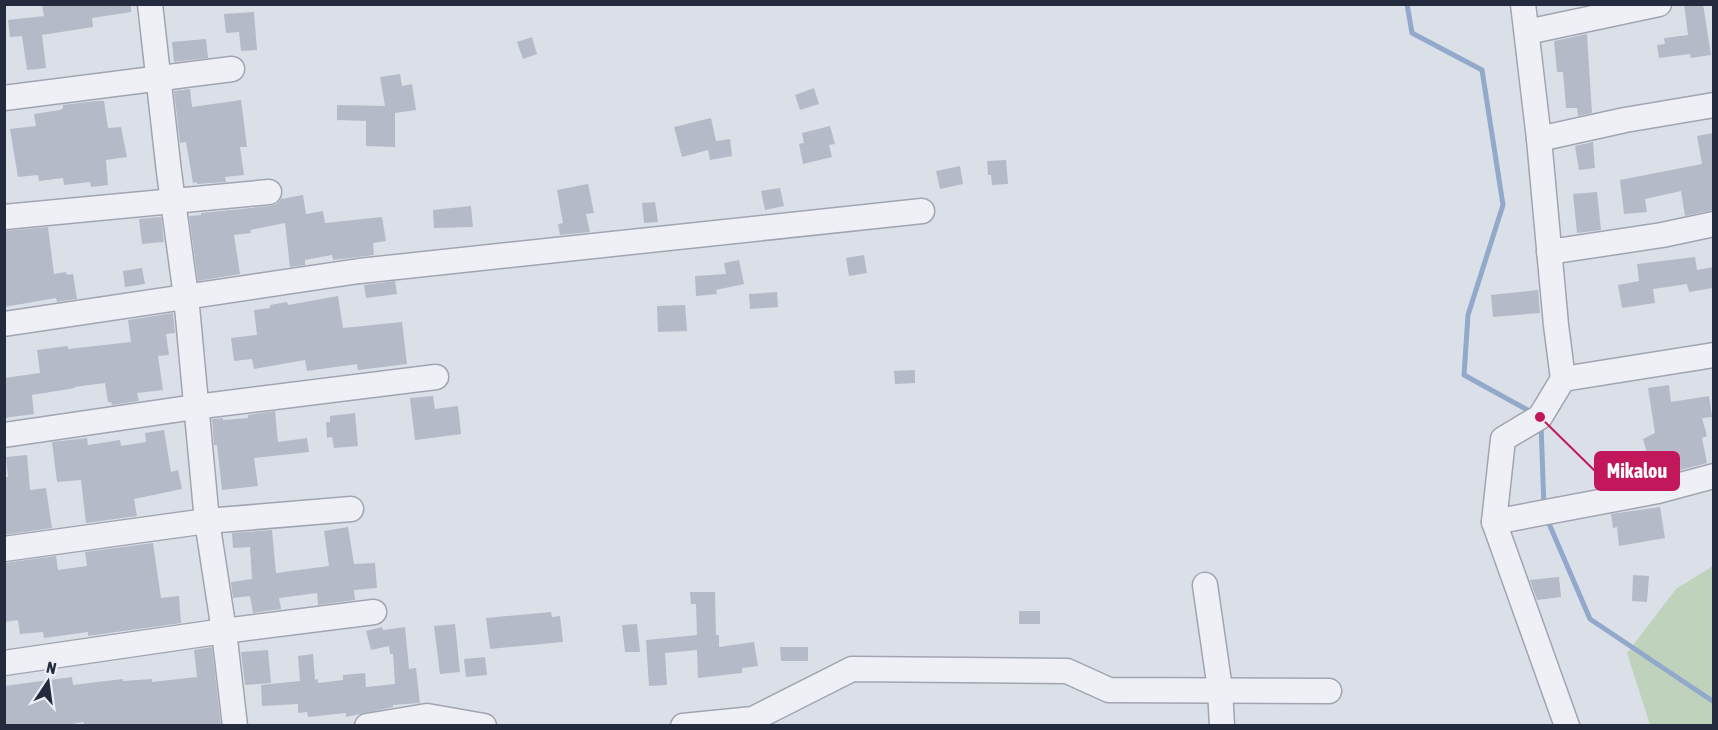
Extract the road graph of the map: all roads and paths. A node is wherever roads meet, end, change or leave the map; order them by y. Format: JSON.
{"nodes":[{"id":1,"x":150,"y":4,"type":"edge"},
{"id":2,"x":1523,"y":4,"type":"edge"},
{"id":3,"x":1659,"y":4,"type":"edge"},
{"id":4,"x":1527,"y":32,"type":"junction"},
{"id":5,"x":232,"y":69,"type":"dead end"},
{"id":6,"x":158,"y":79,"type":"junction"},
{"id":7,"x":4,"y":98,"type":"edge"},
{"id":8,"x":1713,"y":105,"type":"edge"},
{"id":9,"x":1539,"y":139,"type":"junction"},
{"id":10,"x":269,"y":192,"type":"dead end"},
{"id":11,"x":174,"y":200,"type":"junction"},
{"id":12,"x":922,"y":211,"type":"dead end"},
{"id":13,"x":4,"y":217,"type":"edge"},
{"id":14,"x":1713,"y":224,"type":"edge"},
{"id":15,"x":1549,"y":252,"type":"junction"},
{"id":16,"x":186,"y":296,"type":"junction"},
{"id":17,"x":4,"y":324,"type":"edge"},
{"id":18,"x":1713,"y":355,"type":"edge"},
{"id":19,"x":436,"y":377,"type":"dead end"},
{"id":20,"x":1563,"y":379,"type":"junction"},
{"id":21,"x":195,"y":407,"type":"junction"},
{"id":22,"x":4,"y":435,"type":"edge"},
{"id":23,"x":1713,"y":476,"type":"edge"},
{"id":24,"x":351,"y":509,"type":"dead end"},
{"id":25,"x":207,"y":521,"type":"junction"},
{"id":26,"x":1494,"y":522,"type":"junction"},
{"id":27,"x":4,"y":549,"type":"edge"},
{"id":28,"x":1205,"y":585,"type":"dead end"},
{"id":29,"x":374,"y":612,"type":"dead end"},
{"id":30,"x":224,"y":631,"type":"junction"},
{"id":31,"x":4,"y":663,"type":"edge"},
{"id":32,"x":1220,"y":689,"type":"junction"},
{"id":33,"x":1329,"y":691,"type":"dead end"},
{"id":34,"x":235,"y":726,"type":"edge"},
{"id":35,"x":367,"y":726,"type":"edge"},
{"id":36,"x":484,"y":726,"type":"edge"},
{"id":37,"x":683,"y":726,"type":"edge"},
{"id":38,"x":1222,"y":726,"type":"edge"},
{"id":39,"x":1567,"y":726,"type":"edge"}],
"edges":[{"from":1,"to":6,"type":"street"},
{"from":2,"to":4,"type":"street"},
{"from":3,"to":4,"type":"street"},
{"from":4,"to":9,"type":"street"},
{"from":5,"to":6,"type":"street"},
{"from":6,"to":7,"type":"street"},
{"from":6,"to":11,"type":"street"},
{"from":8,"to":9,"type":"street"},
{"from":9,"to":15,"type":"street"},
{"from":10,"to":11,"type":"street"},
{"from":11,"to":13,"type":"street"},
{"from":11,"to":16,"type":"street"},
{"from":12,"to":16,"type":"street"},
{"from":14,"to":15,"type":"street"},
{"from":15,"to":20,"type":"street"},
{"from":16,"to":17,"type":"street"},
{"from":16,"to":21,"type":"street"},
{"from":18,"to":20,"type":"street"},
{"from":19,"to":21,"type":"street"},
{"from":20,"to":26,"type":"street"},
{"from":21,"to":22,"type":"street"},
{"from":21,"to":25,"type":"street"},
{"from":23,"to":26,"type":"street"},
{"from":24,"to":25,"type":"street"},
{"from":25,"to":27,"type":"street"},
{"from":25,"to":30,"type":"street"},
{"from":26,"to":39,"type":"street"},
{"from":28,"to":32,"type":"street"},
{"from":29,"to":30,"type":"street"},
{"from":30,"to":31,"type":"street"},
{"from":30,"to":34,"type":"street"},
{"from":32,"to":33,"type":"street"},
{"from":32,"to":37,"type":"street"},
{"from":32,"to":38,"type":"street"},
{"from":35,"to":36,"type":"street"}]}
